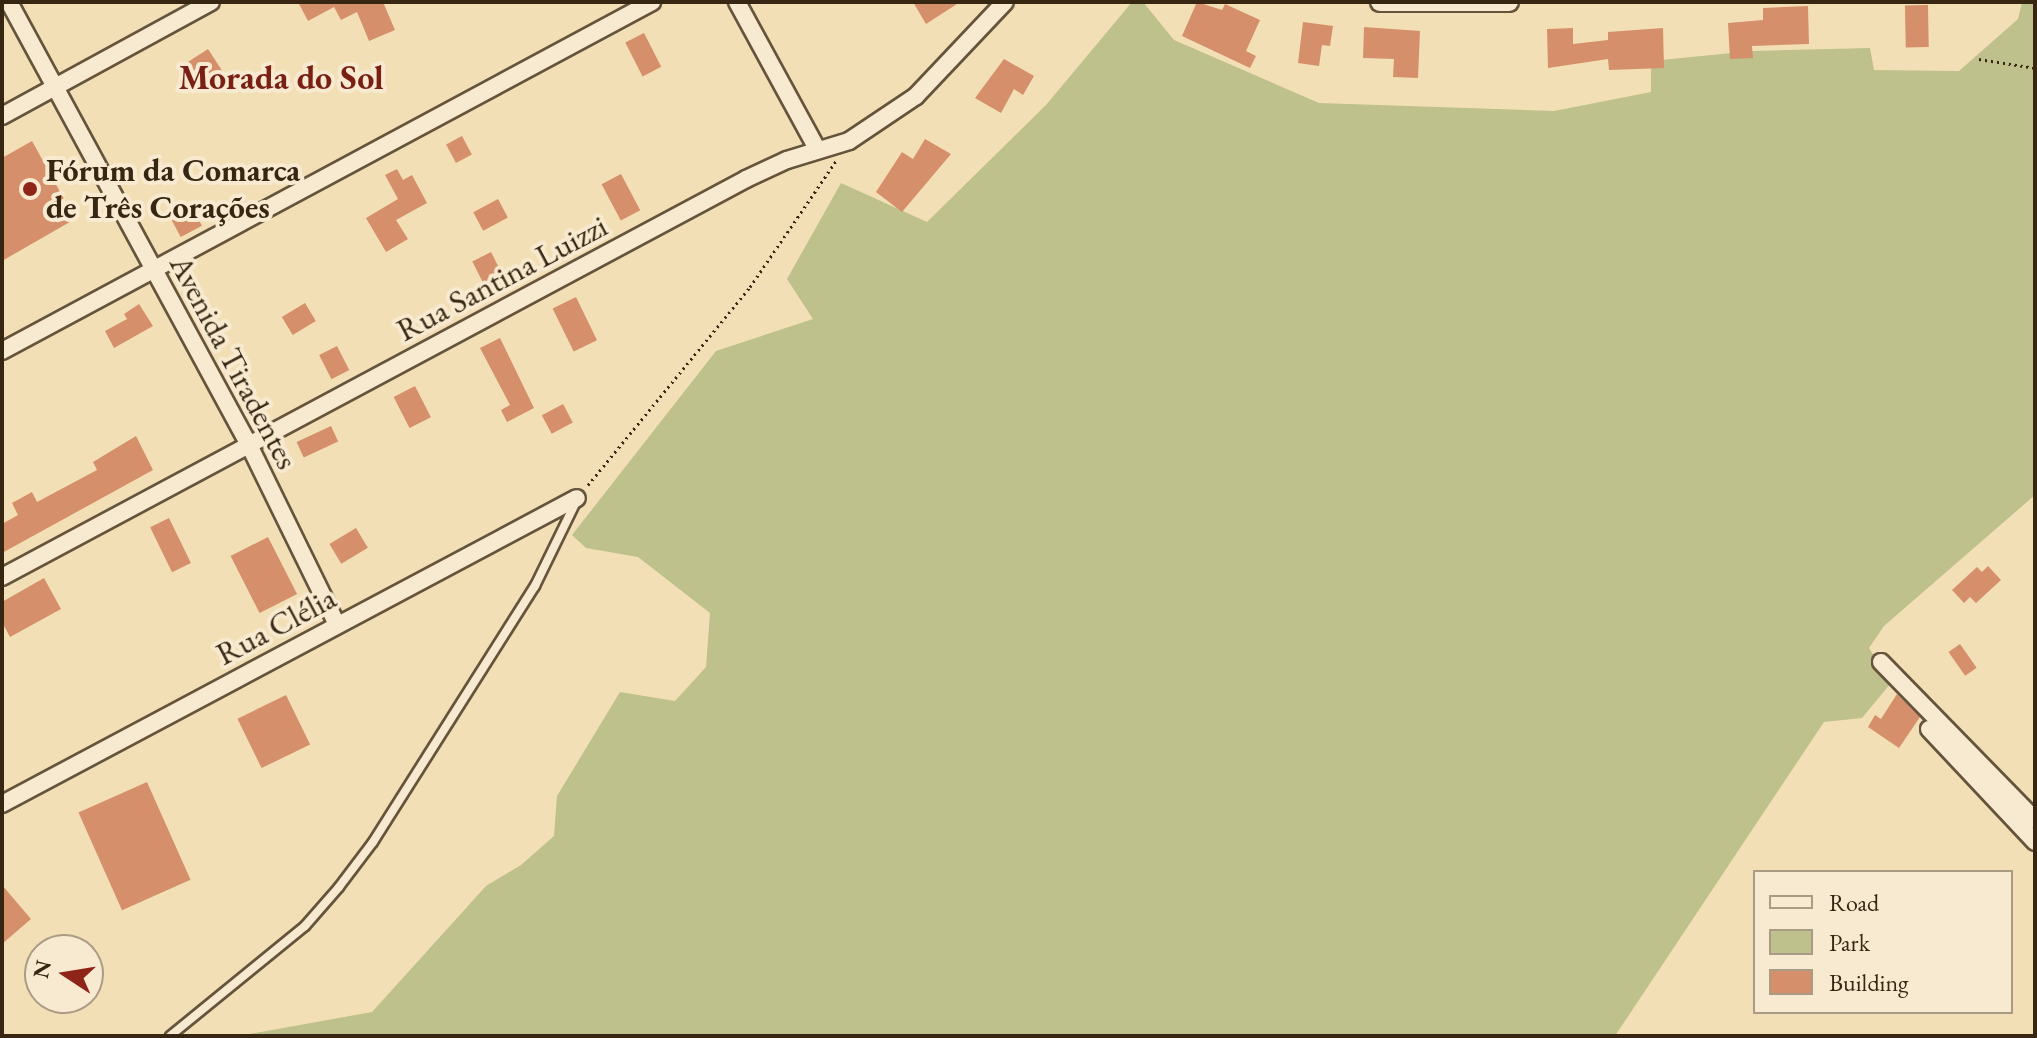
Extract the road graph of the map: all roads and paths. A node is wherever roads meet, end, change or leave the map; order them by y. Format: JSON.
{"nodes":[{"id":1,"x":9,"y":2,"type":"edge"},
{"id":2,"x":211,"y":2,"type":"edge"},
{"id":3,"x":652,"y":2,"type":"edge"},
{"id":4,"x":737,"y":2,"type":"edge"},
{"id":5,"x":1005,"y":2,"type":"edge"},
{"id":6,"x":1380,"y":2,"type":"edge"},
{"id":7,"x":1509,"y":2,"type":"edge"},
{"id":8,"x":1426,"y":3,"type":"edge"},
{"id":9,"x":1979,"y":59,"type":"dead end"},
{"id":10,"x":2035,"y":68,"type":"edge"},
{"id":11,"x":54,"y":89,"type":"junction"},
{"id":12,"x":2,"y":116,"type":"edge"},
{"id":13,"x":849,"y":141,"type":"junction"},
{"id":14,"x":817,"y":149,"type":"junction"},
{"id":15,"x":153,"y":271,"type":"junction"},
{"id":16,"x":2,"y":351,"type":"edge"},
{"id":17,"x":249,"y":445,"type":"junction"},
{"id":18,"x":577,"y":498,"type":"junction"},
{"id":19,"x":2,"y":577,"type":"edge"},
{"id":20,"x":337,"y":625,"type":"junction"},
{"id":21,"x":1881,"y":662,"type":"dead end"},
{"id":22,"x":1929,"y":729,"type":"dead end"},
{"id":23,"x":2,"y":804,"type":"edge"},
{"id":24,"x":2035,"y":820,"type":"edge"},
{"id":25,"x":2035,"y":842,"type":"edge"},
{"id":26,"x":170,"y":1036,"type":"edge"}],
"edges":[{"from":1,"to":11,"type":"street","name":"Avenida Tiradentes"},
{"from":2,"to":11,"type":"street"},
{"from":3,"to":15,"type":"street"},
{"from":4,"to":14,"type":"street"},
{"from":5,"to":13,"type":"street","name":"Rua Santina Luizzi"},
{"from":6,"to":8,"type":"street"},
{"from":7,"to":8,"type":"street"},
{"from":9,"to":10,"type":"path"},
{"from":11,"to":12,"type":"street"},
{"from":11,"to":15,"type":"street","name":"Avenida Tiradentes"},
{"from":13,"to":14,"type":"street","name":"Rua Santina Luizzi"},
{"from":13,"to":18,"type":"path"},
{"from":14,"to":17,"type":"street","name":"Rua Santina Luizzi"},
{"from":15,"to":16,"type":"street"},
{"from":15,"to":17,"type":"street","name":"Avenida Tiradentes"},
{"from":17,"to":19,"type":"street","name":"Rua Santina Luizzi"},
{"from":17,"to":20,"type":"street","name":"Avenida Tiradentes"},
{"from":18,"to":20,"type":"street","name":"Rua Clélia"},
{"from":18,"to":26,"type":"lane"},
{"from":20,"to":23,"type":"street","name":"Rua Clélia"},
{"from":21,"to":24,"type":"street"},
{"from":22,"to":25,"type":"street"}]}
